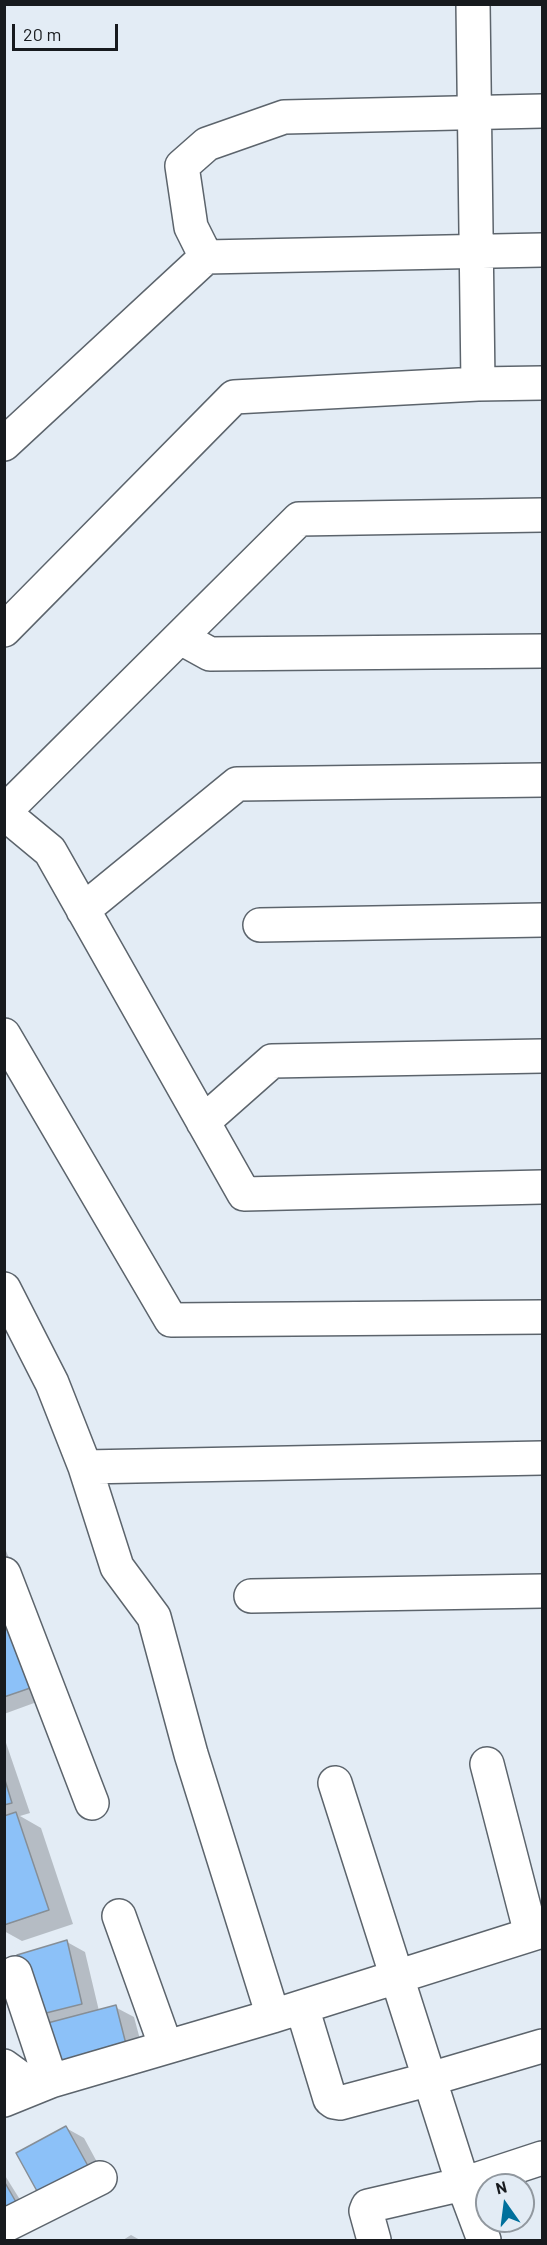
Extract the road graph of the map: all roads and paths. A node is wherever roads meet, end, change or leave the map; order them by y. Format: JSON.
{"nodes":[{"id":1,"x":473,"y":4,"type":"edge"},
{"id":2,"x":543,"y":111,"type":"edge"},
{"id":3,"x":474,"y":112,"type":"junction"},
{"id":4,"x":543,"y":250,"type":"edge"},
{"id":5,"x":476,"y":251,"type":"junction"},
{"id":6,"x":206,"y":257,"type":"junction"},
{"id":7,"x":543,"y":383,"type":"edge"},
{"id":8,"x":478,"y":384,"type":"junction"},
{"id":9,"x":4,"y":444,"type":"edge"},
{"id":10,"x":543,"y":515,"type":"edge"},
{"id":11,"x":4,"y":630,"type":"edge"},
{"id":12,"x":181,"y":638,"type":"junction"},
{"id":13,"x":543,"y":651,"type":"edge"},
{"id":14,"x":543,"y":780,"type":"edge"},
{"id":15,"x":4,"y":813,"type":"edge"},
{"id":16,"x":83,"y":910,"type":"junction"},
{"id":17,"x":543,"y":920,"type":"edge"},
{"id":18,"x":260,"y":925,"type":"dead end"},
{"id":19,"x":4,"y":1035,"type":"edge"},
{"id":20,"x":543,"y":1056,"type":"edge"},
{"id":21,"x":203,"y":1122,"type":"junction"},
{"id":22,"x":543,"y":1187,"type":"edge"},
{"id":23,"x":4,"y":1289,"type":"edge"},
{"id":24,"x":543,"y":1317,"type":"edge"},
{"id":25,"x":543,"y":1458,"type":"edge"},
{"id":26,"x":86,"y":1467,"type":"junction"},
{"id":27,"x":4,"y":1574,"type":"edge"},
{"id":28,"x":543,"y":1591,"type":"edge"},
{"id":29,"x":251,"y":1596,"type":"dead end"},
{"id":30,"x":487,"y":1764,"type":"dead end"},
{"id":31,"x":335,"y":1783,"type":"dead end"},
{"id":32,"x":92,"y":1803,"type":"dead end"},
{"id":33,"x":119,"y":1916,"type":"dead end"},
{"id":34,"x":537,"y":1933,"type":"edge"},
{"id":35,"x":15,"y":1972,"type":"dead end"},
{"id":36,"x":397,"y":1977,"type":"junction"},
{"id":37,"x":288,"y":2011,"type":"junction"},
{"id":38,"x":543,"y":2046,"type":"edge"},
{"id":39,"x":166,"y":2047,"type":"junction"},
{"id":40,"x":4,"y":2066,"type":"edge"},
{"id":41,"x":430,"y":2079,"type":"junction"},
{"id":42,"x":29,"y":2090,"type":"edge"},
{"id":43,"x":543,"y":2158,"type":"edge"},
{"id":44,"x":100,"y":2178,"type":"dead end"},
{"id":45,"x":463,"y":2184,"type":"junction"},
{"id":46,"x":4,"y":2226,"type":"edge"},
{"id":47,"x":374,"y":2241,"type":"edge"},
{"id":48,"x":484,"y":2241,"type":"edge"}],
"edges":[{"from":1,"to":3,"type":"street"},
{"from":2,"to":3,"type":"street"},
{"from":3,"to":5,"type":"street"},
{"from":3,"to":6,"type":"street"},
{"from":4,"to":5,"type":"street"},
{"from":5,"to":6,"type":"street"},
{"from":5,"to":8,"type":"street"},
{"from":6,"to":9,"type":"street"},
{"from":7,"to":8,"type":"street"},
{"from":8,"to":11,"type":"street"},
{"from":10,"to":12,"type":"street"},
{"from":12,"to":13,"type":"street"},
{"from":12,"to":15,"type":"street"},
{"from":14,"to":16,"type":"street"},
{"from":15,"to":16,"type":"street"},
{"from":16,"to":21,"type":"street"},
{"from":17,"to":18,"type":"street"},
{"from":19,"to":24,"type":"street"},
{"from":20,"to":21,"type":"street"},
{"from":21,"to":22,"type":"street"},
{"from":23,"to":26,"type":"street"},
{"from":25,"to":26,"type":"street"},
{"from":26,"to":37,"type":"street"},
{"from":27,"to":32,"type":"street"},
{"from":28,"to":29,"type":"street"},
{"from":30,"to":34,"type":"street"},
{"from":31,"to":36,"type":"street"},
{"from":33,"to":39,"type":"street"},
{"from":34,"to":36,"type":"street"},
{"from":35,"to":42,"type":"street"},
{"from":36,"to":37,"type":"street"},
{"from":36,"to":41,"type":"street"},
{"from":37,"to":39,"type":"street"},
{"from":37,"to":41,"type":"street"},
{"from":38,"to":41,"type":"street"},
{"from":39,"to":42,"type":"street"},
{"from":40,"to":42,"type":"street"},
{"from":41,"to":45,"type":"street"},
{"from":43,"to":45,"type":"street"},
{"from":44,"to":46,"type":"street"},
{"from":45,"to":47,"type":"street"},
{"from":45,"to":48,"type":"street"}]}
